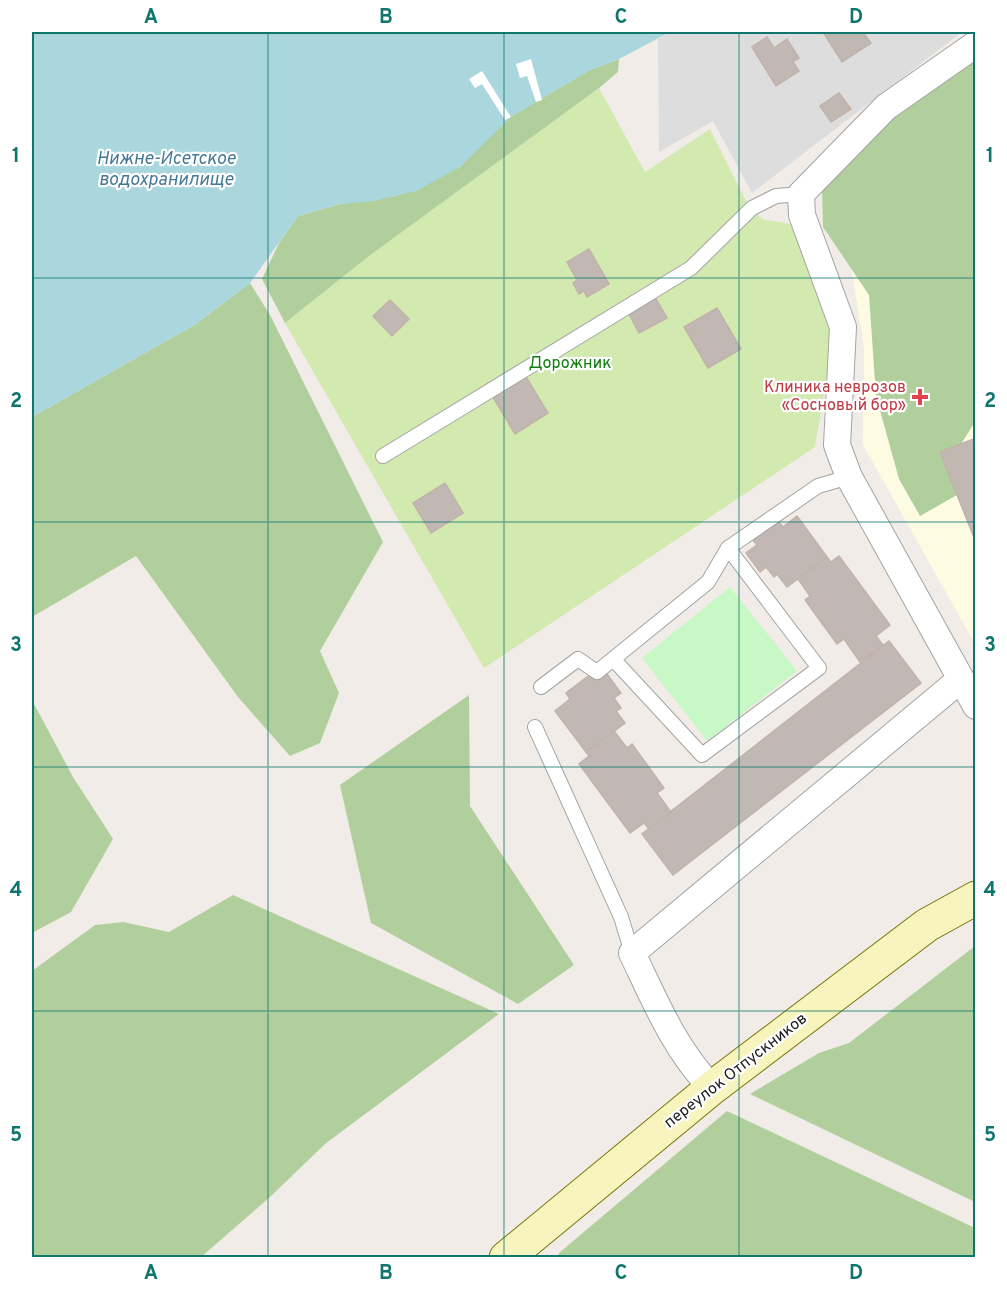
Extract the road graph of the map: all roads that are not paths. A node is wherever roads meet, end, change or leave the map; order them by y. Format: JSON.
{"nodes":[{"id":1,"x":975,"y":44,"type":"edge"},
{"id":2,"x":801,"y":194,"type":"junction"},
{"id":3,"x":383,"y":456,"type":"dead end"},
{"id":4,"x":849,"y":477,"type":"junction"},
{"id":5,"x":728,"y":548,"type":"junction"},
{"id":6,"x":614,"y":660,"type":"junction"},
{"id":7,"x":961,"y":679,"type":"junction"},
{"id":8,"x":541,"y":687,"type":"dead end"},
{"id":9,"x":975,"y":706,"type":"edge"},
{"id":10,"x":535,"y":727,"type":"dead end"},
{"id":11,"x":975,"y":898,"type":"edge"},
{"id":12,"x":632,"y":953,"type":"junction"},
{"id":13,"x":712,"y":1089,"type":"junction"},
{"id":14,"x":506,"y":1257,"type":"edge"}],
"edges":[{"from":1,"to":2,"type":"street"},
{"from":2,"to":3,"type":"lane"},
{"from":2,"to":4,"type":"street"},
{"from":4,"to":5,"type":"lane"},
{"from":4,"to":7,"type":"street"},
{"from":5,"to":6,"type":"lane"},
{"from":5,"to":6,"type":"lane"},
{"from":6,"to":8,"type":"lane"},
{"from":7,"to":9,"type":"street"},
{"from":7,"to":12,"type":"street"},
{"from":10,"to":12,"type":"lane"},
{"from":11,"to":13,"type":"street","name":"переулок Отпускников"},
{"from":12,"to":13,"type":"street"},
{"from":13,"to":14,"type":"street","name":"переулок Отпускников"}]}
